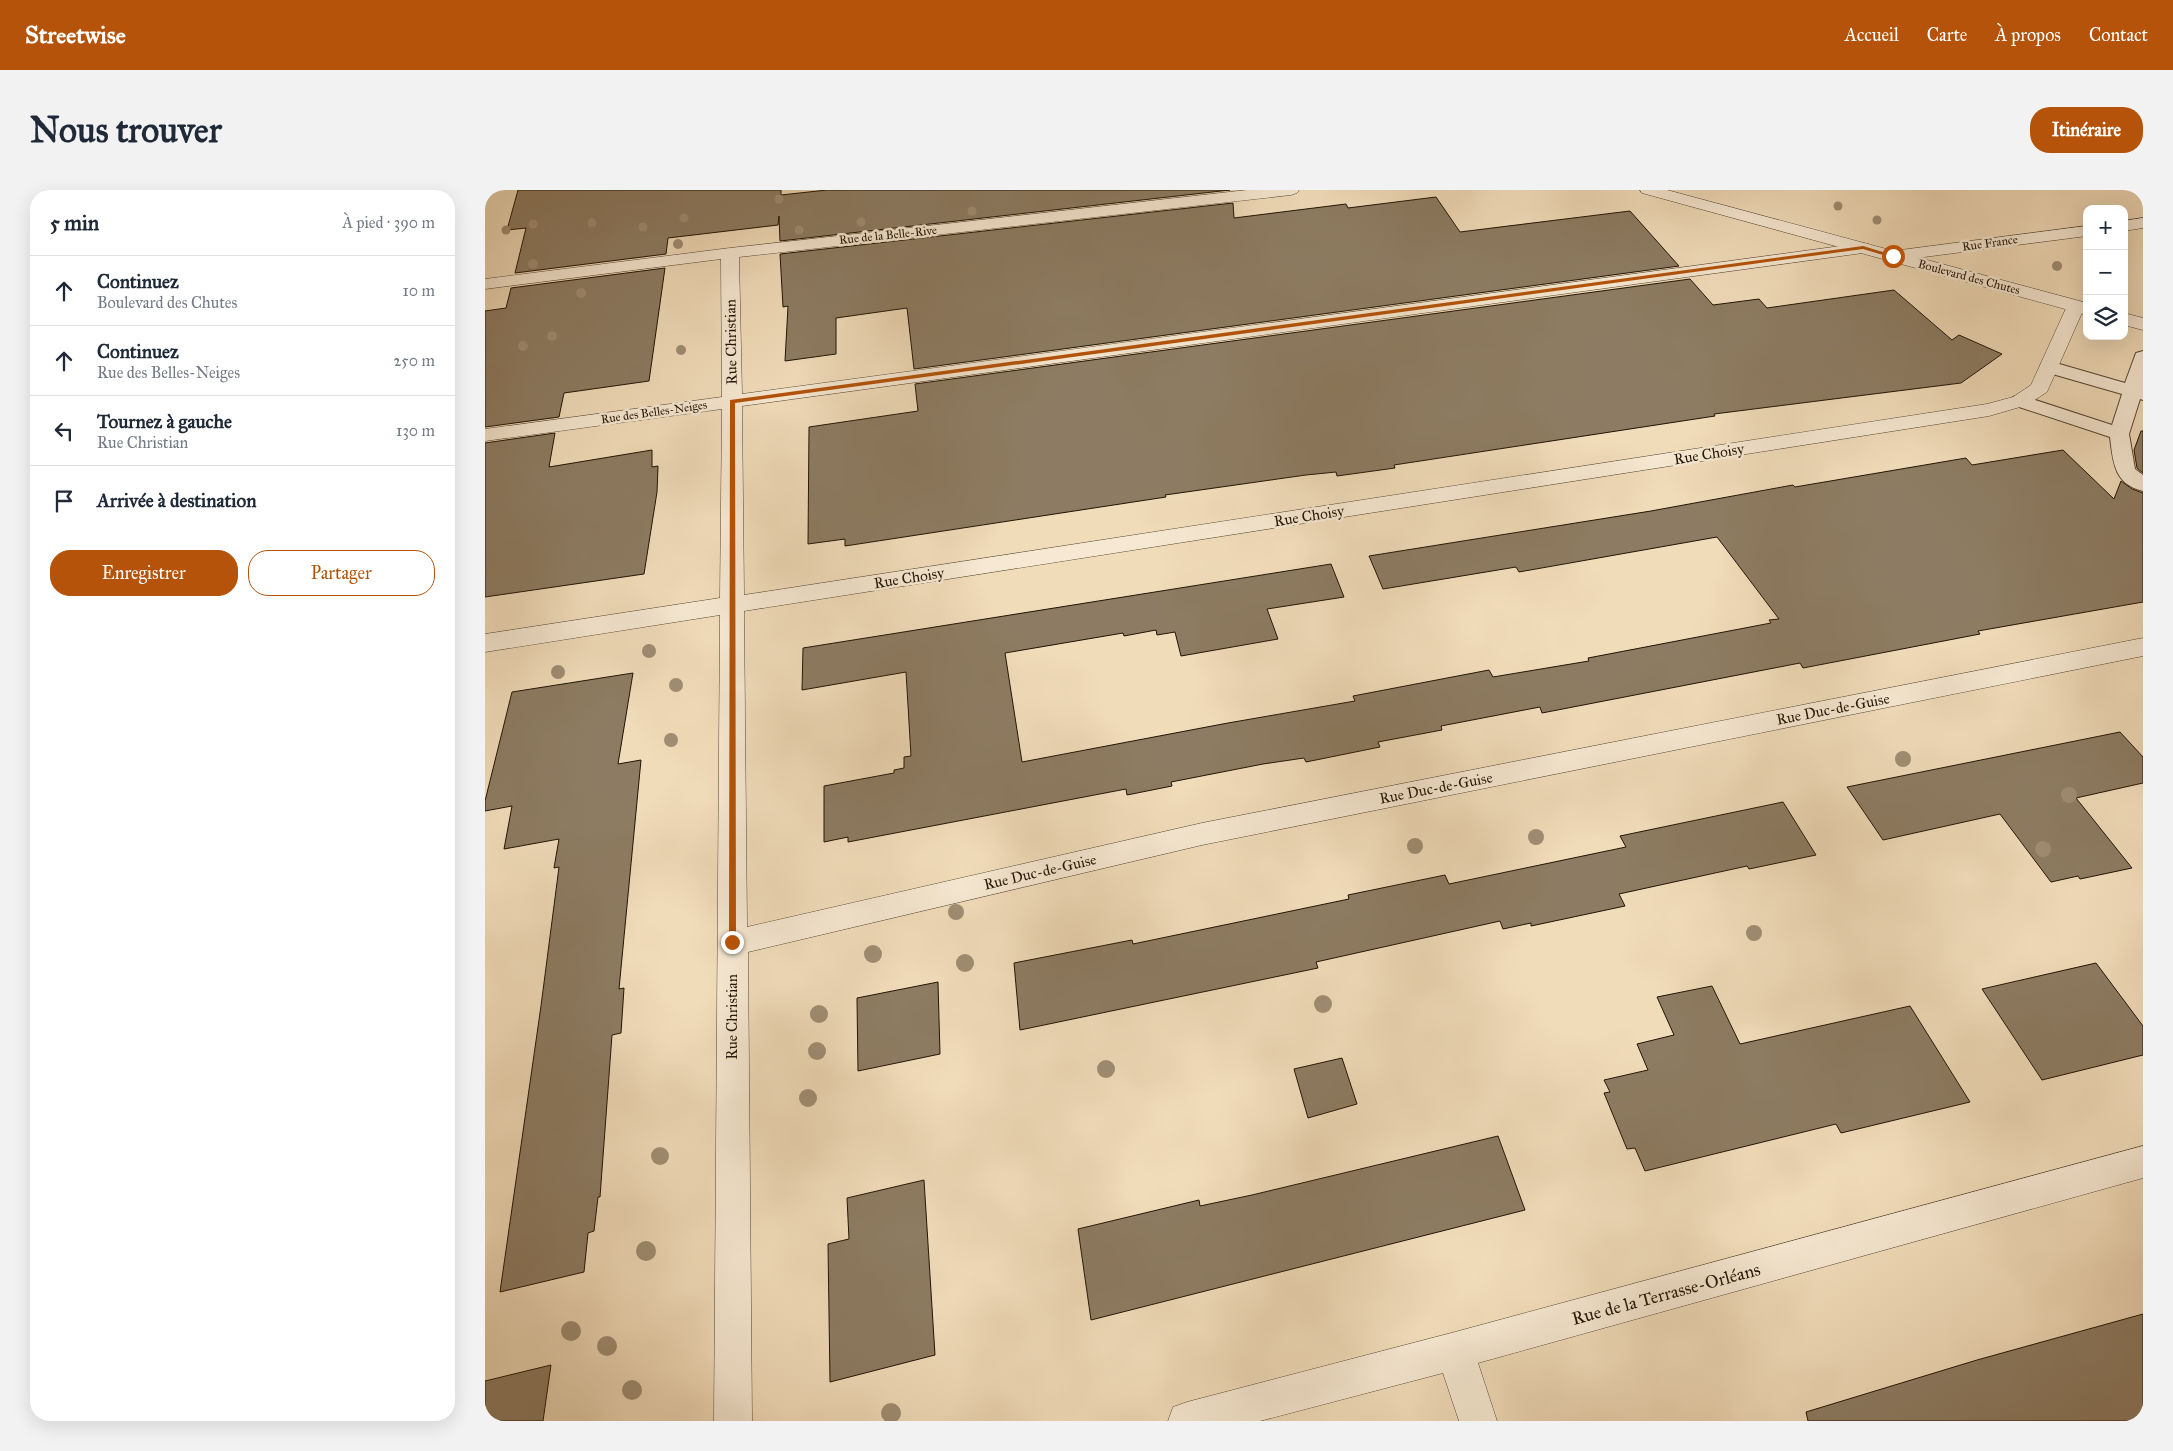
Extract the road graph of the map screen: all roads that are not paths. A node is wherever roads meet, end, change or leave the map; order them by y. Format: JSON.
{"nodes":[{"id":1,"x":1291,"y":190,"type":"edge"},
{"id":2,"x":1649,"y":190,"type":"edge"},
{"id":3,"x":2143,"y":223,"type":"edge"},
{"id":4,"x":2128,"y":225,"type":"edge"},
{"id":5,"x":2083,"y":232,"type":"edge"},
{"id":6,"x":1863,"y":248,"type":"junction"},
{"id":7,"x":730,"y":253,"type":"junction"},
{"id":8,"x":1893,"y":256,"type":"junction"},
{"id":9,"x":485,"y":284,"type":"edge"},
{"id":10,"x":2081,"y":308,"type":"edge"},
{"id":11,"x":2128,"y":320,"type":"edge"},
{"id":12,"x":2143,"y":324,"type":"edge"},
{"id":13,"x":2143,"y":357,"type":"edge"},
{"id":14,"x":2049,"y":367,"type":"junction"},
{"id":15,"x":2138,"y":392,"type":"edge"},
{"id":16,"x":732,"y":401,"type":"junction"},
{"id":17,"x":2020,"y":401,"type":"junction"},
{"id":18,"x":2119,"y":434,"type":"junction"},
{"id":19,"x":485,"y":435,"type":"edge"},
{"id":20,"x":2143,"y":485,"type":"edge"},
{"id":21,"x":731,"y":605,"type":"junction"},
{"id":22,"x":485,"y":643,"type":"edge"},
{"id":23,"x":2143,"y":647,"type":"edge"},
{"id":24,"x":732,"y":942,"type":"junction"},
{"id":25,"x":2143,"y":1162,"type":"edge"},
{"id":26,"x":1455,"y":1352,"type":"junction"},
{"id":27,"x":733,"y":1421,"type":"edge"},
{"id":28,"x":1187,"y":1421,"type":"edge"},
{"id":29,"x":1478,"y":1421,"type":"edge"}],
"edges":[{"from":1,"to":7,"type":"street","name":"Rue de la Belle-Rive"},
{"from":2,"to":6,"type":"street","name":"Boulevard des Chutes"},
{"from":3,"to":4,"type":"street"},
{"from":5,"to":8,"type":"street","name":"Rue France"},
{"from":6,"to":8,"type":"street","name":"Boulevard des Chutes"},
{"from":6,"to":16,"type":"street","name":"Rue des Belles-Neiges"},
{"from":7,"to":9,"type":"street","name":"Rue de la Belle-Rive"},
{"from":7,"to":16,"type":"street","name":"Rue Christian"},
{"from":8,"to":10,"type":"street","name":"Boulevard des Chutes"},
{"from":10,"to":14,"type":"street","name":"Rue Choisy"},
{"from":11,"to":12,"type":"street"},
{"from":13,"to":15,"type":"lane"},
{"from":14,"to":15,"type":"lane"},
{"from":14,"to":17,"type":"street","name":"Rue Choisy"},
{"from":15,"to":18,"type":"lane"},
{"from":16,"to":19,"type":"street","name":"Rue des Belles-Neiges"},
{"from":16,"to":21,"type":"street","name":"Rue Christian"},
{"from":17,"to":18,"type":"lane"},
{"from":17,"to":21,"type":"street","name":"Rue Choisy"},
{"from":18,"to":20,"type":"lane"},
{"from":21,"to":22,"type":"street","name":"Rue Choisy"},
{"from":21,"to":24,"type":"street","name":"Rue Christian"},
{"from":23,"to":24,"type":"street","name":"Rue Duc-de-Guise"},
{"from":24,"to":27,"type":"street","name":"Rue Christian"},
{"from":25,"to":26,"type":"street","name":"Rue de la Terrasse-Orléans"},
{"from":26,"to":28,"type":"street","name":"Rue de la Terrasse-Orléans"},
{"from":26,"to":29,"type":"street"}]}
